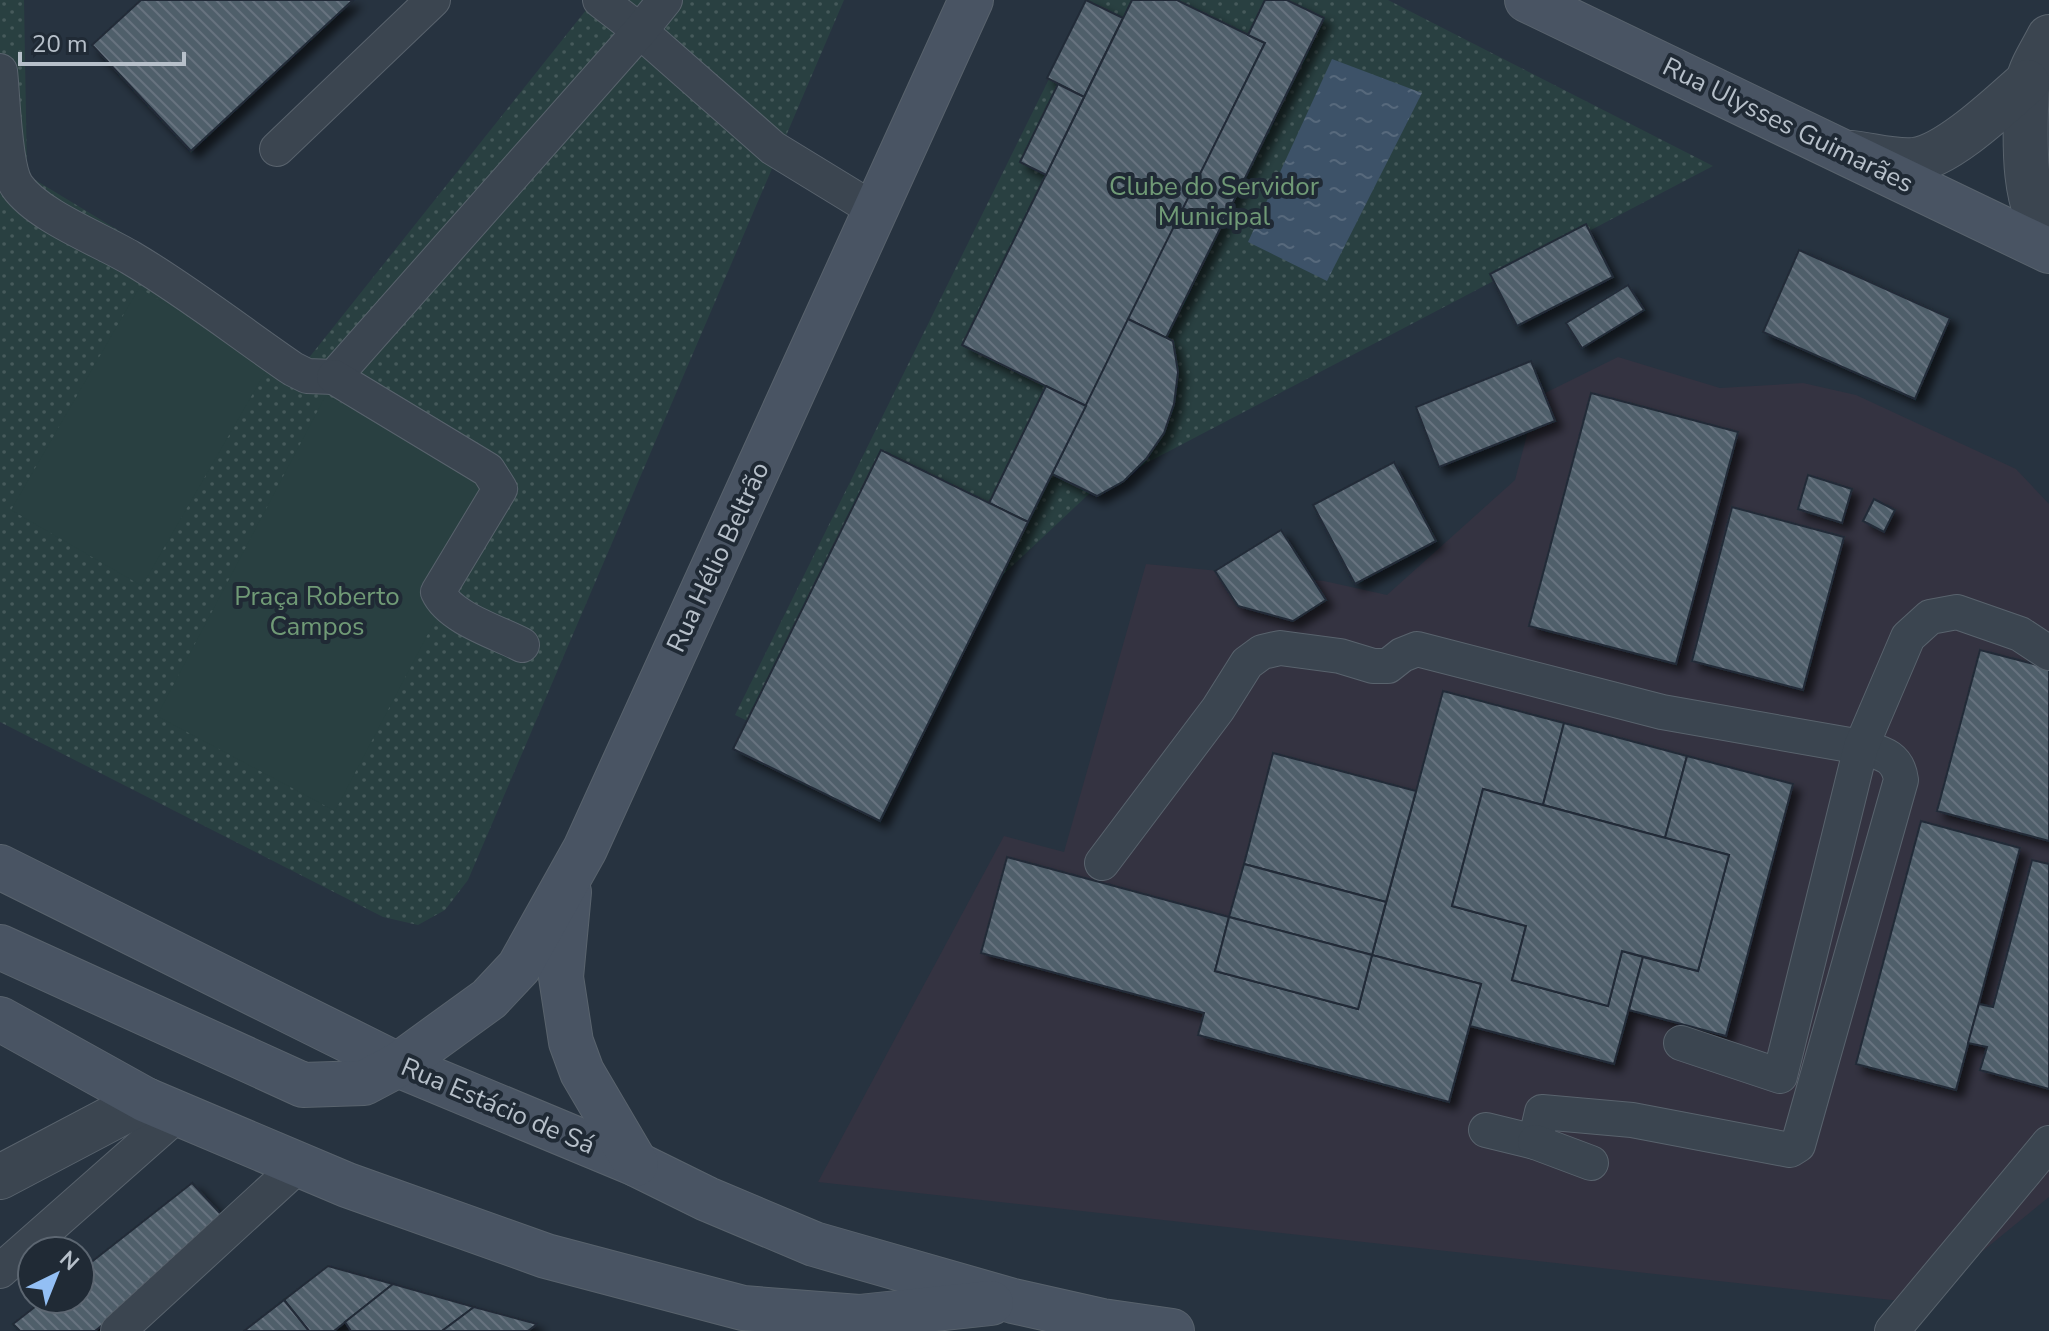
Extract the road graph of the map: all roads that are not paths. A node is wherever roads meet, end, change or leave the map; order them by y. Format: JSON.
{"nodes":[{"id":1,"x":433,"y":0,"type":"edge"},
{"id":2,"x":600,"y":0,"type":"edge"},
{"id":3,"x":665,"y":0,"type":"edge"},
{"id":4,"x":971,"y":0,"type":"edge"},
{"id":5,"x":1527,"y":0,"type":"edge"},
{"id":6,"x":640,"y":31,"type":"junction"},
{"id":7,"x":2049,"y":37,"type":"edge"},
{"id":8,"x":0,"y":71,"type":"edge"},
{"id":9,"x":2027,"y":82,"type":"junction"},
{"id":10,"x":277,"y":149,"type":"dead end"},
{"id":11,"x":1844,"y":152,"type":"junction"},
{"id":12,"x":876,"y":211,"type":"junction"},
{"id":13,"x":2049,"y":236,"type":"edge"},
{"id":14,"x":2049,"y":251,"type":"edge"},
{"id":15,"x":334,"y":377,"type":"junction"},
{"id":16,"x":522,"y":645,"type":"dead end"},
{"id":17,"x":2049,"y":653,"type":"edge"},
{"id":18,"x":1861,"y":747,"type":"junction"},
{"id":19,"x":1102,"y":863,"type":"dead end"},
{"id":20,"x":0,"y":867,"type":"edge"},
{"id":21,"x":570,"y":877,"type":"junction"},
{"id":22,"x":0,"y":947,"type":"edge"},
{"id":23,"x":0,"y":1019,"type":"edge"},
{"id":24,"x":1681,"y":1043,"type":"dead end"},
{"id":25,"x":398,"y":1065,"type":"junction"},
{"id":26,"x":162,"y":1107,"type":"junction"},
{"id":27,"x":1486,"y":1130,"type":"dead end"},
{"id":28,"x":1535,"y":1142,"type":"junction"},
{"id":29,"x":2049,"y":1143,"type":"edge"},
{"id":30,"x":1591,"y":1163,"type":"dead end"},
{"id":31,"x":636,"y":1164,"type":"junction"},
{"id":32,"x":299,"y":1165,"type":"junction"},
{"id":33,"x":0,"y":1177,"type":"edge"},
{"id":34,"x":0,"y":1271,"type":"edge"},
{"id":35,"x":1013,"y":1301,"type":"junction"},
{"id":36,"x":854,"y":1324,"type":"edge"},
{"id":37,"x":1100,"y":1326,"type":"edge"},
{"id":38,"x":118,"y":1331,"type":"edge"},
{"id":39,"x":1172,"y":1331,"type":"edge"},
{"id":40,"x":1892,"y":1331,"type":"edge"}],
"edges":[{"from":1,"to":10,"type":"lane"},
{"from":2,"to":6,"type":"lane"},
{"from":3,"to":6,"type":"lane"},
{"from":4,"to":12,"type":"main road","name":"Rua Hélio Beltrão"},
{"from":5,"to":11,"type":"main road","name":"Rua Ulysses Guimarães"},
{"from":6,"to":12,"type":"lane"},
{"from":6,"to":15,"type":"lane"},
{"from":7,"to":9,"type":"street"},
{"from":8,"to":15,"type":"lane"},
{"from":9,"to":11,"type":"street"},
{"from":9,"to":13,"type":"street"},
{"from":11,"to":14,"type":"main road","name":"Rua Ulysses Guimarães"},
{"from":12,"to":21,"type":"main road","name":"Rua Hélio Beltrão"},
{"from":15,"to":16,"type":"lane"},
{"from":17,"to":18,"type":"lane"},
{"from":18,"to":19,"type":"lane"},
{"from":18,"to":24,"type":"lane"},
{"from":18,"to":28,"type":"lane"},
{"from":20,"to":25,"type":"main road","name":"Rua Estácio de Sá"},
{"from":21,"to":25,"type":"main road","name":"Rua Hélio Beltrão"},
{"from":21,"to":31,"type":"main road"},
{"from":22,"to":25,"type":"main road","name":"Rua Hélio Beltrão"},
{"from":23,"to":26,"type":"main road","name":"Rua Estácio de Sá"},
{"from":25,"to":31,"type":"main road","name":"Rua Estácio de Sá"},
{"from":26,"to":32,"type":"main road","name":"Rua Estácio de Sá"},
{"from":26,"to":33,"type":"street"},
{"from":26,"to":34,"type":"lane"},
{"from":27,"to":28,"type":"lane"},
{"from":28,"to":30,"type":"lane"},
{"from":29,"to":40,"type":"lane"},
{"from":31,"to":35,"type":"main road","name":"Rua Estácio de Sá"},
{"from":32,"to":36,"type":"main road","name":"Rua Estácio de Sá"},
{"from":32,"to":38,"type":"lane"},
{"from":35,"to":36,"type":"main road","name":"Rua Estácio de Sá"},
{"from":35,"to":37,"type":"main road","name":"Rua Estácio de Sá"},
{"from":37,"to":39,"type":"main road","name":"Rua Estácio de Sá"}]}
